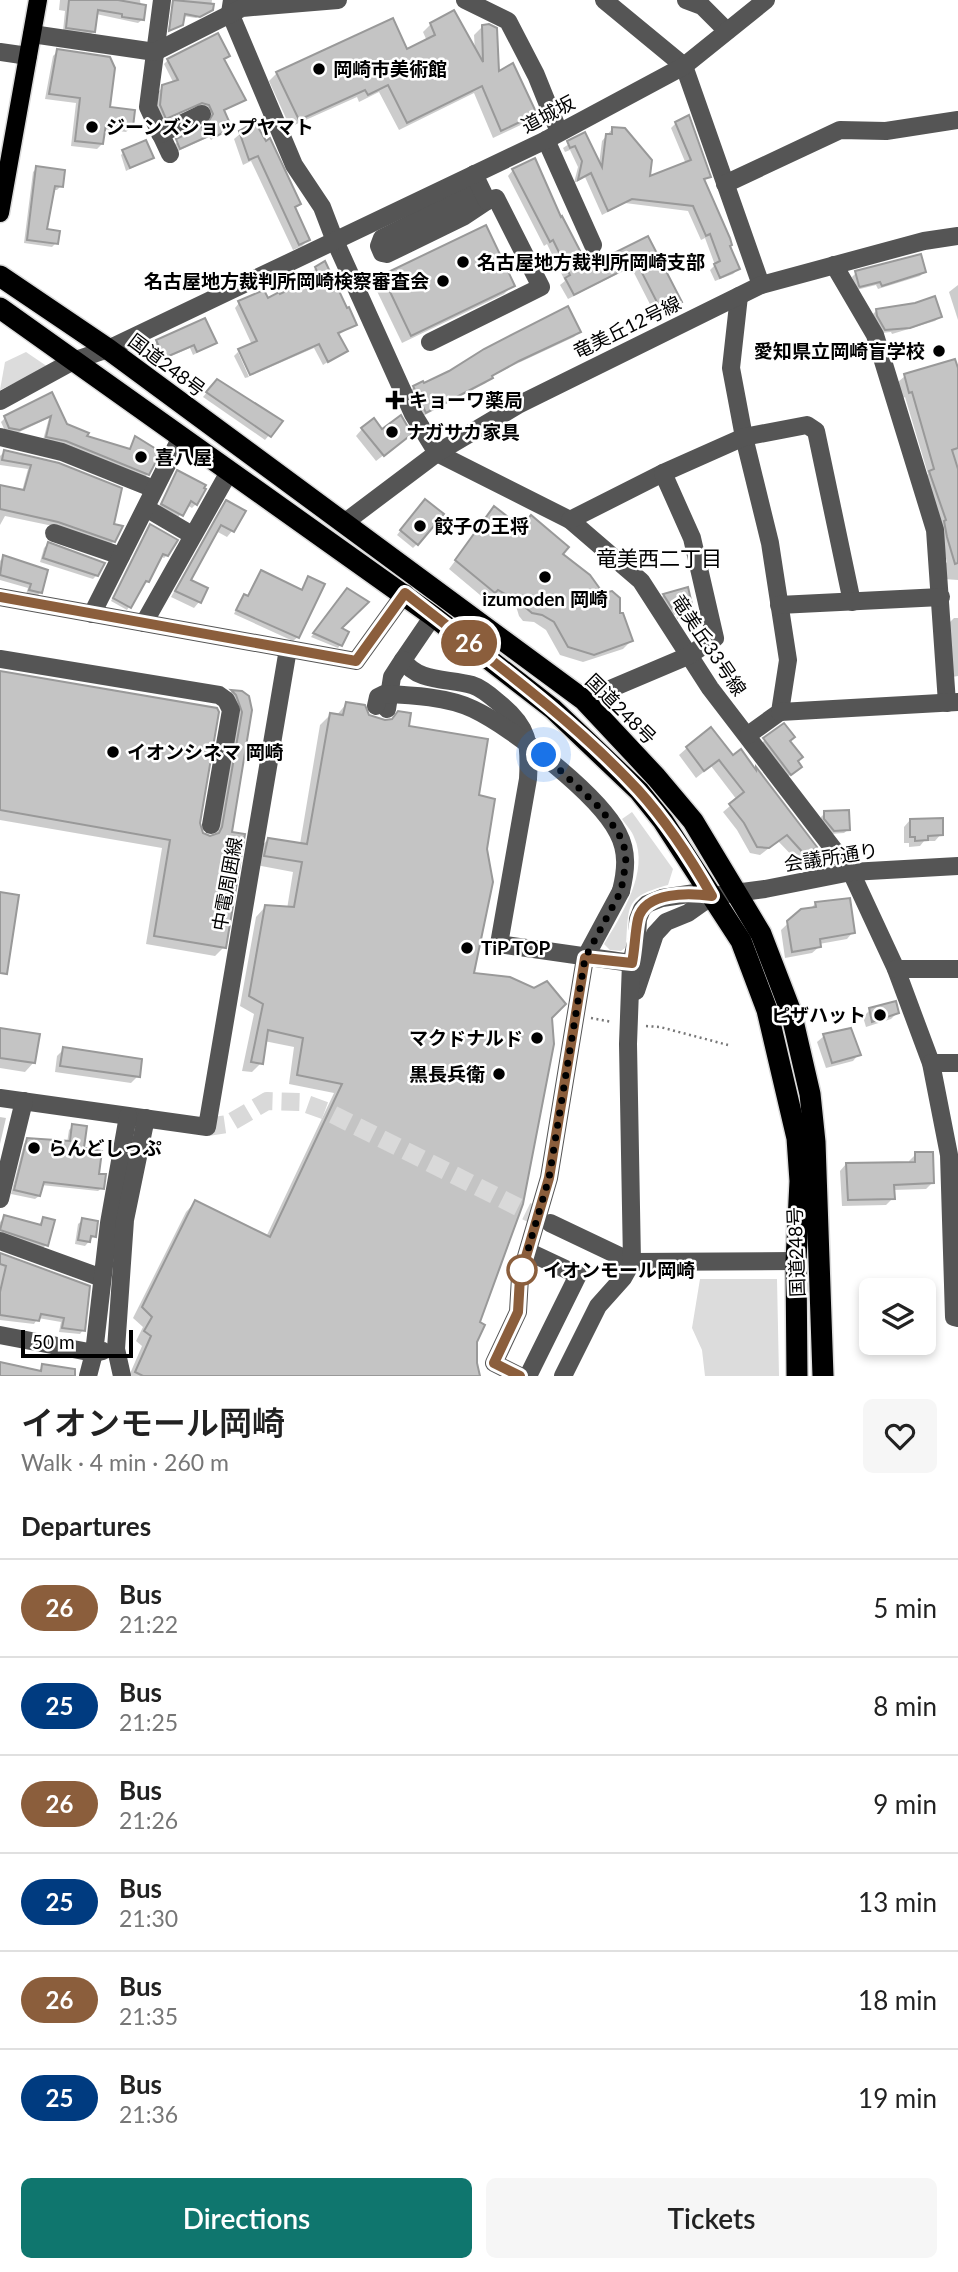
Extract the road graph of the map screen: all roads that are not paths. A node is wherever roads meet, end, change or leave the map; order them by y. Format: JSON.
{"nodes":[{"id":1,"x":38,"y":0,"type":"edge"},
{"id":2,"x":162,"y":0,"type":"edge"},
{"id":3,"x":338,"y":0,"type":"edge"},
{"id":4,"x":465,"y":0,"type":"edge"},
{"id":5,"x":604,"y":0,"type":"edge"},
{"id":6,"x":686,"y":0,"type":"edge"},
{"id":7,"x":766,"y":0,"type":"edge"},
{"id":8,"x":231,"y":6,"type":"edge"},
{"id":9,"x":727,"y":31,"type":"junction"},
{"id":10,"x":32,"y":34,"type":"junction"},
{"id":11,"x":0,"y":52,"type":"edge"},
{"id":12,"x":155,"y":52,"type":"junction"},
{"id":13,"x":28,"y":56,"type":"junction"},
{"id":14,"x":684,"y":66,"type":"junction"},
{"id":15,"x":202,"y":114,"type":"dead end"},
{"id":16,"x":958,"y":120,"type":"edge"},
{"id":17,"x":160,"y":134,"type":"junction"},
{"id":18,"x":552,"y":136,"type":"junction"},
{"id":19,"x":170,"y":154,"type":"dead end"},
{"id":20,"x":725,"y":184,"type":"junction"},
{"id":21,"x":480,"y":188,"type":"junction"},
{"id":22,"x":0,"y":213,"type":"edge"},
{"id":23,"x":958,"y":236,"type":"edge"},
{"id":24,"x":335,"y":241,"type":"junction"},
{"id":25,"x":593,"y":245,"type":"dead end"},
{"id":26,"x":834,"y":265,"type":"junction"},
{"id":27,"x":0,"y":276,"type":"edge"},
{"id":28,"x":761,"y":285,"type":"junction"},
{"id":29,"x":739,"y":296,"type":"junction"},
{"id":30,"x":0,"y":308,"type":"edge"},
{"id":31,"x":430,"y":342,"type":"dead end"},
{"id":32,"x":108,"y":349,"type":"junction"},
{"id":33,"x":73,"y":361,"type":"junction"},
{"id":34,"x":0,"y":401,"type":"edge"},
{"id":35,"x":181,"y":436,"type":"junction"},
{"id":36,"x":0,"y":437,"type":"edge"},
{"id":37,"x":744,"y":437,"type":"junction"},
{"id":38,"x":437,"y":453,"type":"junction"},
{"id":39,"x":229,"y":472,"type":"junction"},
{"id":40,"x":663,"y":473,"type":"junction"},
{"id":41,"x":154,"y":489,"type":"junction"},
{"id":42,"x":146,"y":508,"type":"junction"},
{"id":43,"x":570,"y":520,"type":"junction"},
{"id":44,"x":344,"y":523,"type":"junction"},
{"id":45,"x":54,"y":533,"type":"dead end"},
{"id":46,"x":192,"y":535,"type":"junction"},
{"id":47,"x":121,"y":556,"type":"junction"},
{"id":48,"x":405,"y":593,"type":"junction"},
{"id":49,"x":0,"y":597,"type":"edge"},
{"id":50,"x":941,"y":597,"type":"junction"},
{"id":51,"x":852,"y":603,"type":"junction"},
{"id":52,"x":779,"y":606,"type":"junction"},
{"id":53,"x":92,"y":614,"type":"junction"},
{"id":54,"x":433,"y":616,"type":"junction"},
{"id":55,"x":144,"y":623,"type":"junction"},
{"id":56,"x":288,"y":649,"type":"junction"},
{"id":57,"x":688,"y":656,"type":"junction"},
{"id":58,"x":0,"y":659,"type":"edge"},
{"id":59,"x":403,"y":660,"type":"junction"},
{"id":60,"x":584,"y":700,"type":"junction"},
{"id":61,"x":953,"y":702,"type":"edge"},
{"id":62,"x":780,"y":712,"type":"junction"},
{"id":63,"x":748,"y":735,"type":"junction"},
{"id":64,"x":211,"y":825,"type":"dead end"},
{"id":65,"x":958,"y":866,"type":"edge"},
{"id":66,"x":851,"y":872,"type":"junction"},
{"id":67,"x":738,"y":893,"type":"junction"},
{"id":68,"x":712,"y":896,"type":"junction"},
{"id":69,"x":585,"y":958,"type":"junction"},
{"id":70,"x":632,"y":963,"type":"junction"},
{"id":71,"x":896,"y":969,"type":"junction"},
{"id":72,"x":958,"y":969,"type":"edge"},
{"id":73,"x":629,"y":1017,"type":"junction"},
{"id":74,"x":958,"y":1062,"type":"edge"},
{"id":75,"x":931,"y":1063,"type":"junction"},
{"id":76,"x":0,"y":1098,"type":"edge"},
{"id":77,"x":24,"y":1101,"type":"junction"},
{"id":78,"x":137,"y":1117,"type":"junction"},
{"id":79,"x":953,"y":1155,"type":"edge"},
{"id":80,"x":0,"y":1199,"type":"edge"},
{"id":81,"x":550,"y":1223,"type":"tunnel mouth"},
{"id":82,"x":0,"y":1241,"type":"edge"},
{"id":83,"x":529,"y":1252,"type":"junction"},
{"id":84,"x":796,"y":1261,"type":"junction"},
{"id":85,"x":632,"y":1262,"type":"junction"},
{"id":86,"x":102,"y":1278,"type":"junction"},
{"id":87,"x":958,"y":1318,"type":"edge"},
{"id":88,"x":0,"y":1335,"type":"edge"},
{"id":89,"x":116,"y":1349,"type":"junction"},
{"id":90,"x":93,"y":1353,"type":"junction"},
{"id":91,"x":88,"y":1376,"type":"edge"},
{"id":92,"x":122,"y":1376,"type":"edge"},
{"id":93,"x":520,"y":1376,"type":"edge"},
{"id":94,"x":528,"y":1376,"type":"edge"},
{"id":95,"x":563,"y":1376,"type":"edge"},
{"id":96,"x":797,"y":1376,"type":"edge"},
{"id":97,"x":823,"y":1376,"type":"edge"}],
"edges":[{"from":1,"to":10,"type":"main road"},
{"from":2,"to":12,"type":"street"},
{"from":3,"to":8,"type":"street"},
{"from":4,"to":18,"type":"street"},
{"from":5,"to":14,"type":"street"},
{"from":6,"to":9,"type":"street"},
{"from":7,"to":9,"type":"street","name":"道城坂"},
{"from":8,"to":12,"type":"street"},
{"from":8,"to":24,"type":"street"},
{"from":9,"to":14,"type":"street","name":"道城坂"},
{"from":10,"to":12,"type":"street"},
{"from":10,"to":13,"type":"main road"},
{"from":11,"to":13,"type":"street"},
{"from":12,"to":17,"type":"street"},
{"from":13,"to":22,"type":"main road"},
{"from":14,"to":18,"type":"street","name":"道城坂"},
{"from":14,"to":20,"type":"street"},
{"from":15,"to":17,"type":"street"},
{"from":16,"to":20,"type":"street"},
{"from":17,"to":19,"type":"street"},
{"from":18,"to":21,"type":"street","name":"道城坂"},
{"from":18,"to":25,"type":"street"},
{"from":20,"to":28,"type":"street"},
{"from":21,"to":21,"type":"street"},
{"from":21,"to":24,"type":"street","name":"道城坂"},
{"from":21,"to":31,"type":"street"},
{"from":23,"to":26,"type":"street","name":"竜美丘12号線"},
{"from":24,"to":32,"type":"street","name":"道城坂"},
{"from":24,"to":38,"type":"street"},
{"from":26,"to":28,"type":"street","name":"竜美丘12号線"},
{"from":26,"to":50,"type":"street"},
{"from":27,"to":32,"type":"highway","name":"国道248号"},
{"from":28,"to":29,"type":"street","name":"竜美丘12号線"},
{"from":29,"to":37,"type":"street"},
{"from":29,"to":38,"type":"street","name":"竜美丘12号線"},
{"from":30,"to":33,"type":"highway","name":"国道248号"},
{"from":32,"to":33,"type":"street","name":"道城坂"},
{"from":32,"to":44,"type":"highway","name":"国道248号"},
{"from":33,"to":34,"type":"street","name":"道城坂"},
{"from":33,"to":35,"type":"highway","name":"国道248号"},
{"from":35,"to":39,"type":"highway","name":"国道248号"},
{"from":35,"to":41,"type":"street"},
{"from":36,"to":41,"type":"street"},
{"from":37,"to":40,"type":"street"},
{"from":37,"to":51,"type":"street"},
{"from":37,"to":52,"type":"street"},
{"from":38,"to":43,"type":"street","name":"竜美丘33号線"},
{"from":38,"to":44,"type":"street","name":"竜美丘12号線"},
{"from":39,"to":46,"type":"street"},
{"from":39,"to":48,"type":"highway","name":"国道248号"},
{"from":40,"to":43,"type":"street"},
{"from":40,"to":57,"type":"street"},
{"from":41,"to":42,"type":"street"},
{"from":42,"to":46,"type":"street"},
{"from":42,"to":47,"type":"street"},
{"from":43,"to":57,"type":"street","name":"竜美丘33号線"},
{"from":44,"to":60,"type":"highway","name":"国道248号"},
{"from":45,"to":47,"type":"street"},
{"from":46,"to":55,"type":"street"},
{"from":47,"to":53,"type":"street"},
{"from":48,"to":54,"type":"highway","name":"国道248号"},
{"from":48,"to":56,"type":"street"},
{"from":49,"to":53,"type":"street"},
{"from":50,"to":51,"type":"street"},
{"from":50,"to":61,"type":"street"},
{"from":51,"to":52,"type":"street"},
{"from":52,"to":62,"type":"street"},
{"from":53,"to":55,"type":"street"},
{"from":54,"to":59,"type":"street"},
{"from":54,"to":68,"type":"highway","name":"国道248号"},
{"from":55,"to":56,"type":"street"},
{"from":56,"to":78,"type":"street","name":"中電周囲線"},
{"from":57,"to":60,"type":"street"},
{"from":57,"to":63,"type":"street","name":"竜美丘33号線"},
{"from":58,"to":64,"type":"street"},
{"from":59,"to":69,"type":"street"},
{"from":59,"to":69,"type":"street","bridge":true},
{"from":60,"to":67,"type":"highway","name":"国道248号"},
{"from":61,"to":62,"type":"street"},
{"from":62,"to":63,"type":"street"},
{"from":63,"to":66,"type":"street","name":"竜美丘33号線"},
{"from":65,"to":66,"type":"street","name":"会議所通り"},
{"from":66,"to":67,"type":"street","name":"会議所通り"},
{"from":66,"to":71,"type":"street","name":"竜美丘33号線"},
{"from":67,"to":68,"type":"street","name":"会議所通り"},
{"from":67,"to":97,"type":"highway","name":"国道248号"},
{"from":68,"to":70,"type":"street","name":"会議所通り"},
{"from":68,"to":73,"type":"street"},
{"from":68,"to":84,"type":"highway","name":"国道248号"},
{"from":69,"to":70,"type":"street"},
{"from":69,"to":83,"type":"street"},
{"from":70,"to":73,"type":"street"},
{"from":71,"to":72,"type":"street"},
{"from":71,"to":75,"type":"street","name":"竜美丘33号線"},
{"from":73,"to":85,"type":"street"},
{"from":74,"to":75,"type":"street"},
{"from":75,"to":79,"type":"street","name":"竜美丘33号線"},
{"from":76,"to":77,"type":"street"},
{"from":77,"to":78,"type":"street"},
{"from":77,"to":80,"type":"street"},
{"from":78,"to":86,"type":"street"},
{"from":78,"to":89,"type":"street"},
{"from":79,"to":87,"type":"street","name":"竜美丘33号線"},
{"from":81,"to":85,"type":"street"},
{"from":82,"to":86,"type":"street"},
{"from":83,"to":93,"type":"street"},
{"from":83,"to":94,"type":"street"},
{"from":84,"to":85,"type":"street"},
{"from":84,"to":96,"type":"highway","name":"国道248号"},
{"from":85,"to":95,"type":"street"},
{"from":86,"to":90,"type":"street"},
{"from":88,"to":90,"type":"street"},
{"from":89,"to":90,"type":"street"},
{"from":89,"to":92,"type":"street"},
{"from":90,"to":91,"type":"street"}]}
